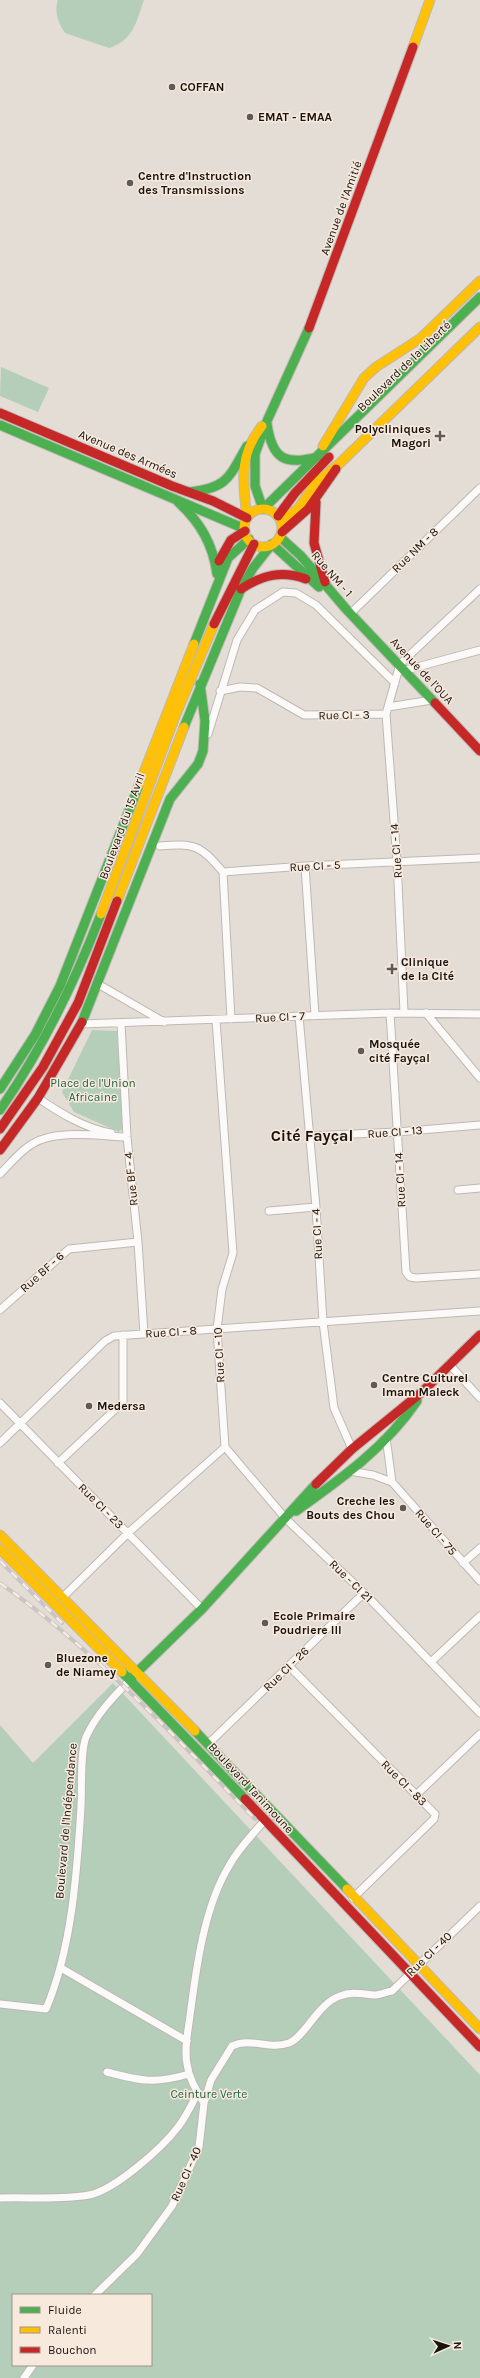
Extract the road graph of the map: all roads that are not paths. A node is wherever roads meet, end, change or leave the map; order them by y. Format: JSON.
{"nodes":[{"id":1,"x":430,"y":0,"type":"edge"},
{"id":2,"x":480,"y":281,"type":"edge"},
{"id":3,"x":480,"y":297,"type":"edge"},
{"id":4,"x":480,"y":309,"type":"edge"},
{"id":5,"x":479,"y":330,"type":"edge"},
{"id":6,"x":0,"y":413,"type":"edge"},
{"id":7,"x":267,"y":421,"type":"junction"},
{"id":8,"x":0,"y":425,"type":"edge"},
{"id":9,"x":247,"y":446,"type":"junction"},
{"id":10,"x":317,"y":457,"type":"junction"},
{"id":11,"x":339,"y":464,"type":"junction"},
{"id":12,"x":480,"y":488,"type":"edge"},
{"id":13,"x":188,"y":492,"type":"junction"},
{"id":14,"x":295,"y":493,"type":"junction"},
{"id":15,"x":316,"y":500,"type":"junction"},
{"id":16,"x":177,"y":501,"type":"junction"},
{"id":17,"x":263,"y":509,"type":"junction"},
{"id":18,"x":247,"y":518,"type":"junction"},
{"id":19,"x":279,"y":518,"type":"junction"},
{"id":20,"x":281,"y":534,"type":"junction"},
{"id":21,"x":249,"y":538,"type":"junction"},
{"id":22,"x":272,"y":544,"type":"junction"},
{"id":23,"x":217,"y":574,"type":"junction"},
{"id":24,"x":316,"y":585,"type":"junction"},
{"id":25,"x":326,"y":585,"type":"junction"},
{"id":26,"x":240,"y":589,"type":"junction"},
{"id":27,"x":480,"y":589,"type":"edge"},
{"id":28,"x":212,"y":596,"type":"junction"},
{"id":29,"x":348,"y":611,"type":"junction"},
{"id":30,"x":480,"y":650,"type":"edge"},
{"id":31,"x":403,"y":667,"type":"junction"},
{"id":32,"x":395,"y":683,"type":"junction"},
{"id":33,"x":200,"y":684,"type":"junction"},
{"id":34,"x":220,"y":691,"type":"junction"},
{"id":35,"x":433,"y":700,"type":"junction"},
{"id":36,"x":387,"y":710,"type":"junction"},
{"id":37,"x":203,"y":751,"type":"junction"},
{"id":38,"x":480,"y":751,"type":"edge"},
{"id":39,"x":160,"y":846,"type":"dead end"},
{"id":40,"x":480,"y":858,"type":"edge"},
{"id":41,"x":397,"y":861,"type":"junction"},
{"id":42,"x":305,"y":866,"type":"junction"},
{"id":43,"x":223,"y":872,"type":"junction"},
{"id":44,"x":98,"y":984,"type":"junction"},
{"id":45,"x":390,"y":1012,"type":"junction"},
{"id":46,"x":404,"y":1012,"type":"junction"},
{"id":47,"x":426,"y":1013,"type":"junction"},
{"id":48,"x":480,"y":1014,"type":"edge"},
{"id":49,"x":315,"y":1015,"type":"junction"},
{"id":50,"x":299,"y":1016,"type":"junction"},
{"id":51,"x":232,"y":1019,"type":"junction"},
{"id":52,"x":216,"y":1020,"type":"junction"},
{"id":53,"x":165,"y":1022,"type":"junction"},
{"id":54,"x":81,"y":1024,"type":"junction"},
{"id":55,"x":121,"y":1024,"type":"junction"},
{"id":56,"x":3,"y":1078,"type":"edge"},
{"id":57,"x":480,"y":1078,"type":"edge"},
{"id":58,"x":0,"y":1089,"type":"edge"},
{"id":59,"x":38,"y":1098,"type":"junction"},
{"id":60,"x":0,"y":1110,"type":"edge"},
{"id":61,"x":480,"y":1125,"type":"edge"},
{"id":62,"x":0,"y":1129,"type":"edge"},
{"id":63,"x":397,"y":1132,"type":"junction"},
{"id":64,"x":310,"y":1136,"type":"junction"},
{"id":65,"x":127,"y":1137,"type":"junction"},
{"id":66,"x":0,"y":1150,"type":"edge"},
{"id":67,"x":0,"y":1174,"type":"edge"},
{"id":68,"x":480,"y":1188,"type":"edge"},
{"id":69,"x":458,"y":1190,"type":"dead end"},
{"id":70,"x":316,"y":1207,"type":"junction"},
{"id":71,"x":269,"y":1211,"type":"dead end"},
{"id":72,"x":138,"y":1242,"type":"junction"},
{"id":73,"x":480,"y":1274,"type":"edge"},
{"id":74,"x":0,"y":1310,"type":"edge"},
{"id":75,"x":480,"y":1311,"type":"edge"},
{"id":76,"x":322,"y":1322,"type":"junction"},
{"id":77,"x":217,"y":1329,"type":"junction"},
{"id":78,"x":144,"y":1334,"type":"junction"},
{"id":79,"x":123,"y":1335,"type":"junction"},
{"id":80,"x":480,"y":1335,"type":"edge"},
{"id":81,"x":449,"y":1364,"type":"junction"},
{"id":82,"x":422,"y":1392,"type":"junction"},
{"id":83,"x":480,"y":1398,"type":"edge"},
{"id":84,"x":0,"y":1403,"type":"edge"},
{"id":85,"x":20,"y":1423,"type":"junction"},
{"id":86,"x":386,"y":1437,"type":"junction"},
{"id":87,"x":0,"y":1443,"type":"edge"},
{"id":88,"x":225,"y":1447,"type":"junction"},
{"id":89,"x":352,"y":1449,"type":"junction"},
{"id":90,"x":58,"y":1464,"type":"junction"},
{"id":91,"x":349,"y":1471,"type":"junction"},
{"id":92,"x":392,"y":1482,"type":"junction"},
{"id":93,"x":286,"y":1519,"type":"junction"},
{"id":94,"x":128,"y":1533,"type":"junction"},
{"id":95,"x":0,"y":1536,"type":"edge"},
{"id":96,"x":480,"y":1548,"type":"edge"},
{"id":97,"x":0,"y":1549,"type":"edge"},
{"id":98,"x":463,"y":1563,"type":"junction"},
{"id":99,"x":480,"y":1581,"type":"edge"},
{"id":100,"x":364,"y":1593,"type":"junction"},
{"id":101,"x":62,"y":1598,"type":"junction"},
{"id":102,"x":202,"y":1609,"type":"junction"},
{"id":103,"x":480,"y":1616,"type":"edge"},
{"id":104,"x":432,"y":1661,"type":"junction"},
{"id":105,"x":290,"y":1667,"type":"junction"},
{"id":106,"x":137,"y":1673,"type":"junction"},
{"id":107,"x":130,"y":1680,"type":"junction"},
{"id":108,"x":480,"y":1713,"type":"edge"},
{"id":109,"x":480,"y":1734,"type":"edge"},
{"id":110,"x":208,"y":1744,"type":"junction"},
{"id":111,"x":416,"y":1795,"type":"junction"},
{"id":112,"x":265,"y":1820,"type":"junction"},
{"id":113,"x":353,"y":1898,"type":"junction"},
{"id":114,"x":480,"y":1906,"type":"edge"},
{"id":115,"x":417,"y":1966,"type":"junction"},
{"id":116,"x":61,"y":1968,"type":"junction"},
{"id":117,"x":409,"y":1973,"type":"junction"},
{"id":118,"x":0,"y":2004,"type":"edge"},
{"id":119,"x":480,"y":2029,"type":"edge"},
{"id":120,"x":187,"y":2041,"type":"junction"},
{"id":121,"x":480,"y":2048,"type":"edge"},
{"id":122,"x":107,"y":2072,"type":"dead end"},
{"id":123,"x":189,"y":2074,"type":"junction"},
{"id":124,"x":198,"y":2092,"type":"junction"},
{"id":125,"x":204,"y":2103,"type":"junction"},
{"id":126,"x":0,"y":2198,"type":"edge"},
{"id":127,"x":95,"y":2294,"type":"edge"},
{"id":128,"x":32,"y":2366,"type":"edge"},
{"id":129,"x":24,"y":2378,"type":"edge"}],
"edges":[{"from":1,"to":7,"type":"main road","name":"Avenue de l'Amitié"},
{"from":2,"to":10,"type":"main road","name":"Boulevard de la Liberté"},
{"from":3,"to":10,"type":"main road","name":"Boulevard de la Liberté"},
{"from":4,"to":14,"type":"main road","name":"Boulevard de la Liberté"},
{"from":5,"to":11,"type":"main road","name":"Boulevard de la Liberté"},
{"from":6,"to":13,"type":"main road","name":"Avenue des Armées"},
{"from":7,"to":9,"type":"main road","name":"Avenue de l'Amitié"},
{"from":7,"to":10,"type":"main road"},
{"from":7,"to":17,"type":"main road","name":"Avenue de l'Amitié"},
{"from":8,"to":16,"type":"main road","name":"Avenue des Armées"},
{"from":9,"to":13,"type":"main road","name":"Avenue de l'Amitié"},
{"from":9,"to":18,"type":"main road"},
{"from":10,"to":14,"type":"main road","name":"Boulevard de la Liberté"},
{"from":10,"to":17,"type":"main road","name":"Boulevard de la Liberté"},
{"from":11,"to":15,"type":"main road","name":"Boulevard de la Liberté"},
{"from":11,"to":19,"type":"main road","name":"Boulevard de la Liberté"},
{"from":12,"to":29,"type":"street","name":"Rue NM - 8"},
{"from":13,"to":18,"type":"main road","name":"Avenue des Armées"},
{"from":14,"to":19,"type":"main road","name":"Boulevard de la Liberté"},
{"from":15,"to":20,"type":"main road","name":"Boulevard de la Liberté"},
{"from":15,"to":25,"type":"main road"},
{"from":16,"to":21,"type":"main road","name":"Avenue des Armées"},
{"from":16,"to":23,"type":"main road"},
{"from":17,"to":18,"type":"main road"},
{"from":17,"to":19,"type":"main road"},
{"from":18,"to":21,"type":"main road"},
{"from":19,"to":20,"type":"main road"},
{"from":20,"to":22,"type":"main road"},
{"from":20,"to":25,"type":"main road","name":"Rue NM - 1"},
{"from":21,"to":22,"type":"main road"},
{"from":21,"to":23,"type":"main road","name":"Boulevard du 15 Avril"},
{"from":21,"to":28,"type":"main road","name":"Boulevard du 15 Avril"},
{"from":21,"to":60,"type":"main road","name":"Boulevard du 15 Avril"},
{"from":22,"to":24,"type":"main road","name":"Rue NM - 1"},
{"from":22,"to":26,"type":"main road","name":"Boulevard du 15 Avril"},
{"from":23,"to":28,"type":"main road","name":"Boulevard du 15 Avril"},
{"from":24,"to":26,"type":"main road"},
{"from":24,"to":29,"type":"main road","name":"Rue NM - 1"},
{"from":25,"to":29,"type":"main road","name":"Rue NM - 1"},
{"from":26,"to":33,"type":"main road","name":"Boulevard du 15 Avril"},
{"from":27,"to":31,"type":"street"},
{"from":28,"to":56,"type":"main road","name":"Boulevard du 15 Avril"},
{"from":29,"to":31,"type":"main road","name":"Avenue de l'OUA"},
{"from":30,"to":31,"type":"street"},
{"from":31,"to":32,"type":"street"},
{"from":31,"to":35,"type":"main road","name":"Avenue de l'OUA"},
{"from":32,"to":34,"type":"street"},
{"from":32,"to":36,"type":"street"},
{"from":33,"to":37,"type":"main road"},
{"from":33,"to":62,"type":"main road","name":"Boulevard du 15 Avril"},
{"from":34,"to":36,"type":"street","name":"Rue CI - 3"},
{"from":34,"to":37,"type":"street"},
{"from":35,"to":36,"type":"street","name":"Rue CI - 3"},
{"from":35,"to":38,"type":"main road","name":"Avenue de l'OUA"},
{"from":36,"to":41,"type":"street","name":"Rue CI - 14"},
{"from":37,"to":44,"type":"main road"},
{"from":39,"to":43,"type":"street"},
{"from":40,"to":41,"type":"street","name":"Rue CI - 5"},
{"from":41,"to":42,"type":"street","name":"Rue CI - 5"},
{"from":41,"to":46,"type":"street","name":"Rue CI - 14"},
{"from":42,"to":43,"type":"street","name":"Rue CI - 5"},
{"from":42,"to":49,"type":"street"},
{"from":43,"to":51,"type":"street"},
{"from":44,"to":53,"type":"street"},
{"from":44,"to":54,"type":"main road"},
{"from":45,"to":46,"type":"street","name":"Rue CI - 7"},
{"from":45,"to":49,"type":"street","name":"Rue CI - 7"},
{"from":45,"to":63,"type":"street","name":"Rue CI - 14"},
{"from":46,"to":47,"type":"street","name":"Rue CI - 7"},
{"from":47,"to":48,"type":"street","name":"Rue CI - 7"},
{"from":47,"to":57,"type":"street"},
{"from":49,"to":50,"type":"street","name":"Rue CI - 7"},
{"from":50,"to":51,"type":"street","name":"Rue CI - 7"},
{"from":50,"to":64,"type":"street","name":"Rue CI - 4"},
{"from":51,"to":52,"type":"street","name":"Rue CI - 7"},
{"from":52,"to":53,"type":"street","name":"Rue CI - 7"},
{"from":52,"to":77,"type":"street","name":"Rue CI - 10"},
{"from":53,"to":55,"type":"street","name":"Rue CI - 7"},
{"from":54,"to":55,"type":"street","name":"Rue CI - 7"},
{"from":54,"to":59,"type":"main road"},
{"from":55,"to":65,"type":"street","name":"Rue BF - 4"},
{"from":56,"to":58,"type":"main road","name":"Boulevard du 15 Avril"},
{"from":59,"to":65,"type":"street"},
{"from":59,"to":66,"type":"main road"},
{"from":61,"to":63,"type":"street","name":"Rue CI - 13"},
{"from":63,"to":64,"type":"street","name":"Rue CI - 13"},
{"from":63,"to":73,"type":"street","name":"Rue CI - 14"},
{"from":64,"to":70,"type":"street","name":"Rue CI - 4"},
{"from":65,"to":67,"type":"street"},
{"from":65,"to":72,"type":"street","name":"Rue BF - 4"},
{"from":68,"to":69,"type":"street"},
{"from":70,"to":71,"type":"street"},
{"from":70,"to":76,"type":"street","name":"Rue CI - 4"},
{"from":72,"to":74,"type":"street","name":"Rue BF - 6"},
{"from":72,"to":78,"type":"street","name":"Rue BF - 4"},
{"from":75,"to":76,"type":"street","name":"Rue CI - 8"},
{"from":76,"to":77,"type":"street","name":"Rue CI - 8"},
{"from":76,"to":89,"type":"street","name":"Rue CI - 4"},
{"from":77,"to":78,"type":"street","name":"Rue CI - 8"},
{"from":77,"to":88,"type":"street","name":"Rue CI - 10"},
{"from":78,"to":79,"type":"street","name":"Rue CI - 8"},
{"from":79,"to":85,"type":"street","name":"Rue CI - 8"},
{"from":79,"to":90,"type":"street"},
{"from":80,"to":81,"type":"main road","name":"Boulevard de l'Indépendance"},
{"from":81,"to":82,"type":"main road","name":"Boulevard de l'Indépendance"},
{"from":81,"to":83,"type":"street"},
{"from":82,"to":86,"type":"main road","name":"Boulevard de l'Indépendance"},
{"from":82,"to":89,"type":"main road","name":"Boulevard de l'Indépendance"},
{"from":84,"to":85,"type":"street","name":"Rue CI - 23"},
{"from":85,"to":87,"type":"street","name":"Rue CI - 8"},
{"from":85,"to":90,"type":"street","name":"Rue CI - 23"},
{"from":86,"to":91,"type":"main road","name":"Boulevard de l'Indépendance"},
{"from":86,"to":92,"type":"street"},
{"from":88,"to":93,"type":"street","name":"Rue - CI 21"},
{"from":88,"to":94,"type":"street"},
{"from":89,"to":93,"type":"main road","name":"Boulevard de l'Indépendance"},
{"from":90,"to":94,"type":"street","name":"Rue CI - 23"},
{"from":91,"to":92,"type":"street","name":"Rue CI - 75"},
{"from":91,"to":93,"type":"main road","name":"Boulevard de l'Indépendance"},
{"from":92,"to":98,"type":"street","name":"Rue CI - 75"},
{"from":93,"to":100,"type":"street","name":"Rue - CI 21"},
{"from":93,"to":102,"type":"main road","name":"Boulevard de l'Indépendance"},
{"from":94,"to":101,"type":"street"},
{"from":94,"to":102,"type":"street","name":"Rue CI - 23"},
{"from":95,"to":101,"type":"main road","name":"Boulevard Tanimoune"},
{"from":96,"to":98,"type":"street"},
{"from":97,"to":107,"type":"main road","name":"Boulevard Tanimoune"},
{"from":98,"to":99,"type":"street","name":"Rue CI - 75"},
{"from":100,"to":104,"type":"street","name":"Rue - CI 21"},
{"from":100,"to":105,"type":"street","name":"Rue CI - 26"},
{"from":101,"to":106,"type":"main road","name":"Boulevard Tanimoune"},
{"from":102,"to":106,"type":"main road","name":"Boulevard de l'Indépendance"},
{"from":103,"to":104,"type":"street"},
{"from":104,"to":108,"type":"street","name":"Rue - CI 21"},
{"from":105,"to":110,"type":"street","name":"Rue CI - 26"},
{"from":105,"to":111,"type":"street","name":"Rue CI - 83"},
{"from":106,"to":107,"type":"main road","name":"Boulevard de l'Indépendance"},
{"from":106,"to":110,"type":"main road","name":"Boulevard Tanimoune"},
{"from":107,"to":112,"type":"main road","name":"Boulevard Tanimoune"},
{"from":107,"to":116,"type":"street","name":"Boulevard de l'Indépendance"},
{"from":109,"to":111,"type":"street"},
{"from":110,"to":113,"type":"main road","name":"Boulevard Tanimoune"},
{"from":111,"to":113,"type":"street","name":"Rue CI - 83"},
{"from":112,"to":117,"type":"main road","name":"Boulevard Tanimoune"},
{"from":112,"to":120,"type":"street"},
{"from":113,"to":115,"type":"main road","name":"Boulevard Tanimoune"},
{"from":114,"to":115,"type":"street","name":"Rue CI - 40"},
{"from":115,"to":117,"type":"street","name":"Rue CI - 40"},
{"from":115,"to":119,"type":"main road","name":"Boulevard Tanimoune"},
{"from":116,"to":118,"type":"street","name":"Boulevard de l'Indépendance"},
{"from":116,"to":120,"type":"street"},
{"from":117,"to":121,"type":"main road","name":"Boulevard Tanimoune"},
{"from":117,"to":125,"type":"street","name":"Rue CI - 40"},
{"from":120,"to":123,"type":"street"},
{"from":122,"to":123,"type":"street"},
{"from":123,"to":124,"type":"street"},
{"from":124,"to":125,"type":"street"},
{"from":124,"to":126,"type":"street"},
{"from":125,"to":127,"type":"street","name":"Rue CI - 40"},
{"from":128,"to":129,"type":"street"}]}
